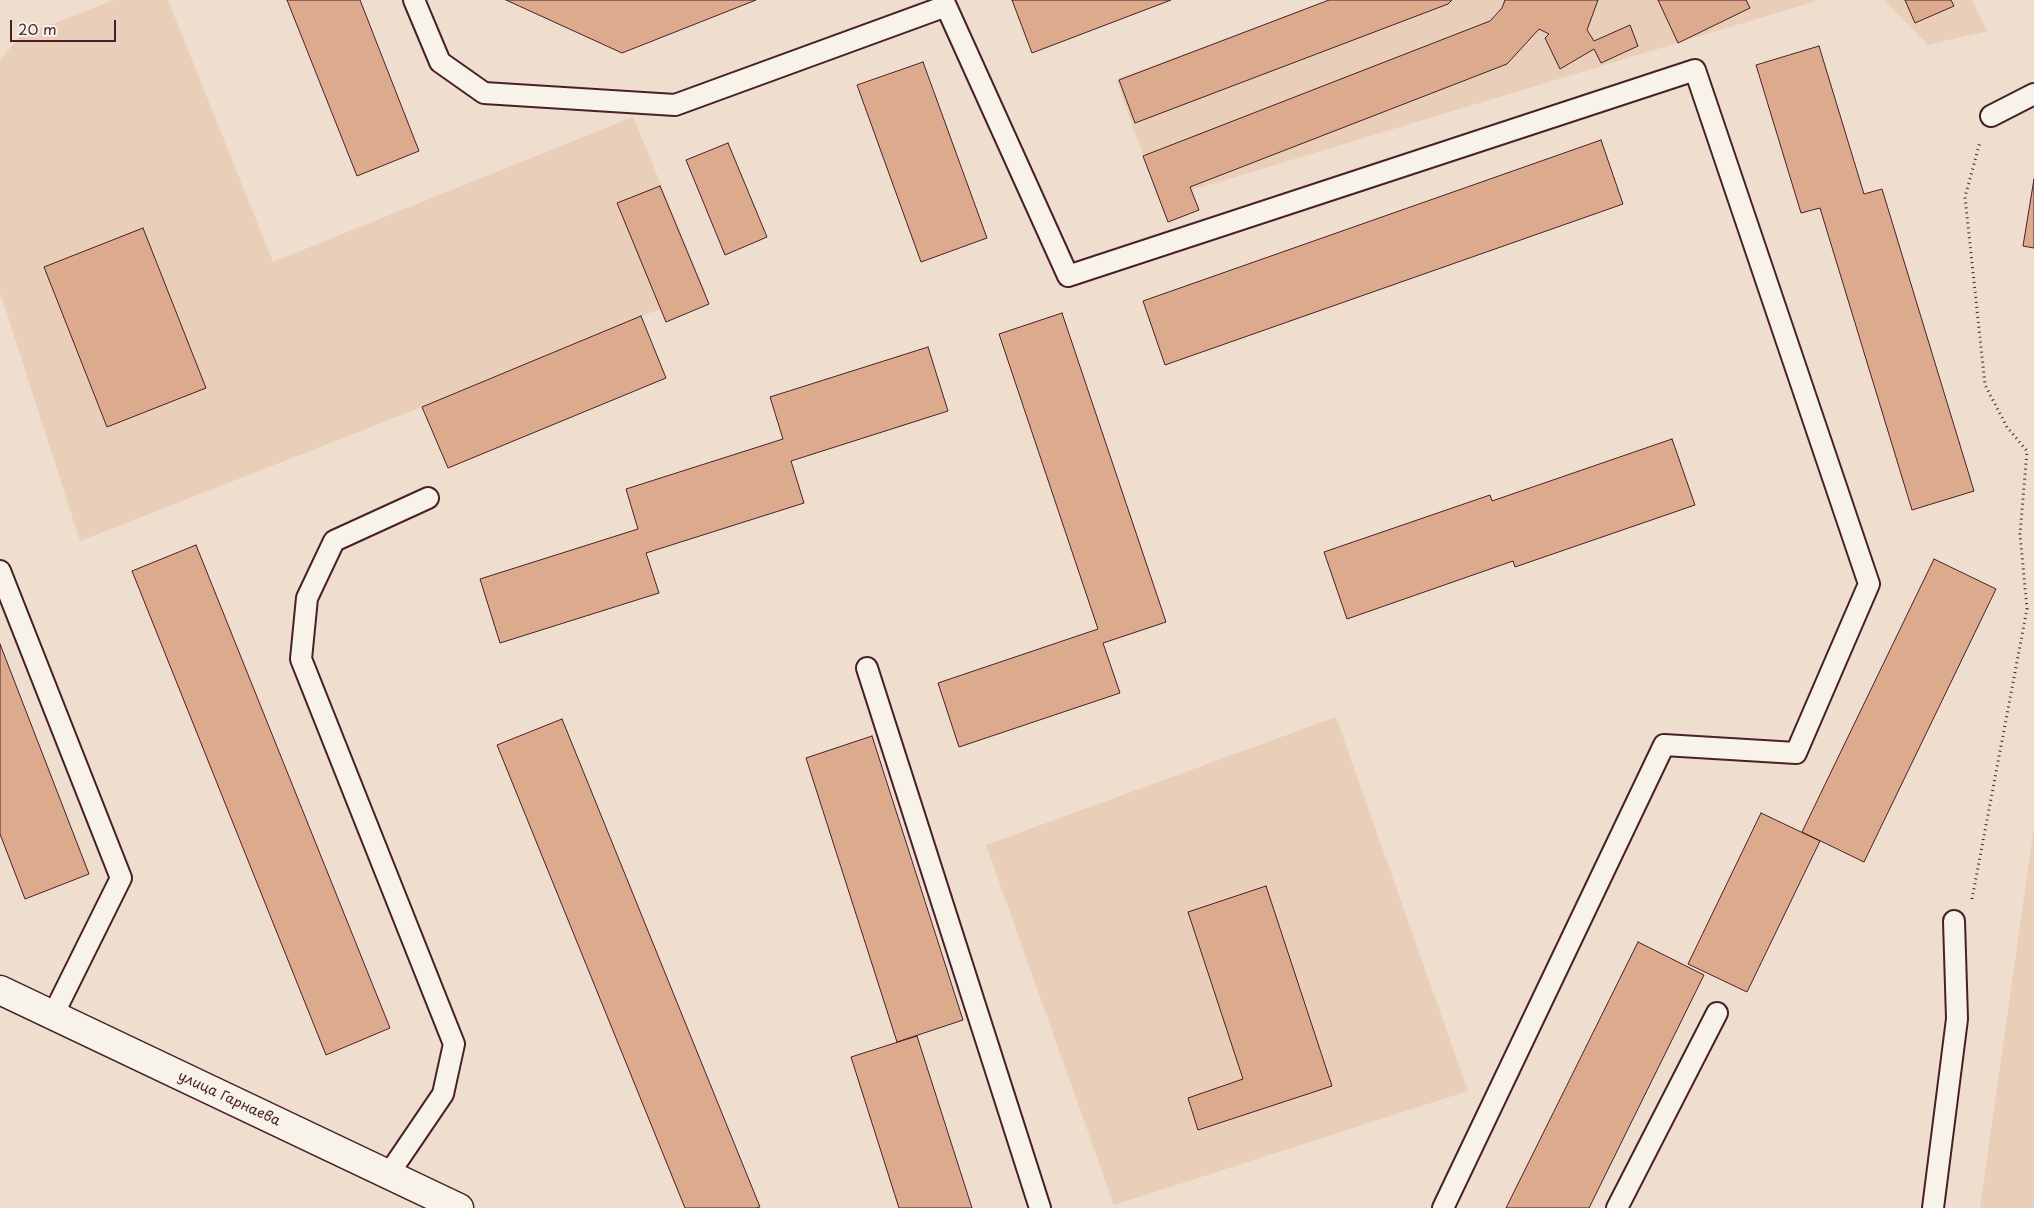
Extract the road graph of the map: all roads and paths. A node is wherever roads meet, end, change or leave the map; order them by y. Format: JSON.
{"nodes":[{"id":1,"x":414,"y":0,"type":"edge"},
{"id":2,"x":947,"y":3,"type":"edge"},
{"id":3,"x":2034,"y":94,"type":"edge"},
{"id":4,"x":1991,"y":116,"type":"joint"},
{"id":5,"x":428,"y":498,"type":"dead end"},
{"id":6,"x":0,"y":571,"type":"edge"},
{"id":7,"x":867,"y":668,"type":"dead end"},
{"id":8,"x":1972,"y":901,"type":"dead end"},
{"id":9,"x":1954,"y":921,"type":"dead end"},
{"id":10,"x":0,"y":990,"type":"edge"},
{"id":11,"x":1717,"y":1013,"type":"dead end"},
{"id":12,"x":53,"y":1015,"type":"junction"},
{"id":13,"x":388,"y":1175,"type":"junction"},
{"id":14,"x":458,"y":1208,"type":"edge"},
{"id":15,"x":1040,"y":1208,"type":"edge"},
{"id":16,"x":1443,"y":1208,"type":"edge"},
{"id":17,"x":1617,"y":1208,"type":"edge"},
{"id":18,"x":1933,"y":1208,"type":"edge"}],
"edges":[{"from":1,"to":2,"type":"lane"},
{"from":2,"to":16,"type":"lane"},
{"from":3,"to":4,"type":"lane"},
{"from":4,"to":8,"type":"path"},
{"from":5,"to":13,"type":"lane"},
{"from":6,"to":12,"type":"lane"},
{"from":7,"to":15,"type":"lane"},
{"from":9,"to":18,"type":"lane"},
{"from":10,"to":12,"type":"street","name":"улица Гарнаева"},
{"from":11,"to":17,"type":"lane"},
{"from":12,"to":13,"type":"street","name":"улица Гарнаева"},
{"from":13,"to":14,"type":"street","name":"улица Гарнаева"}]}
